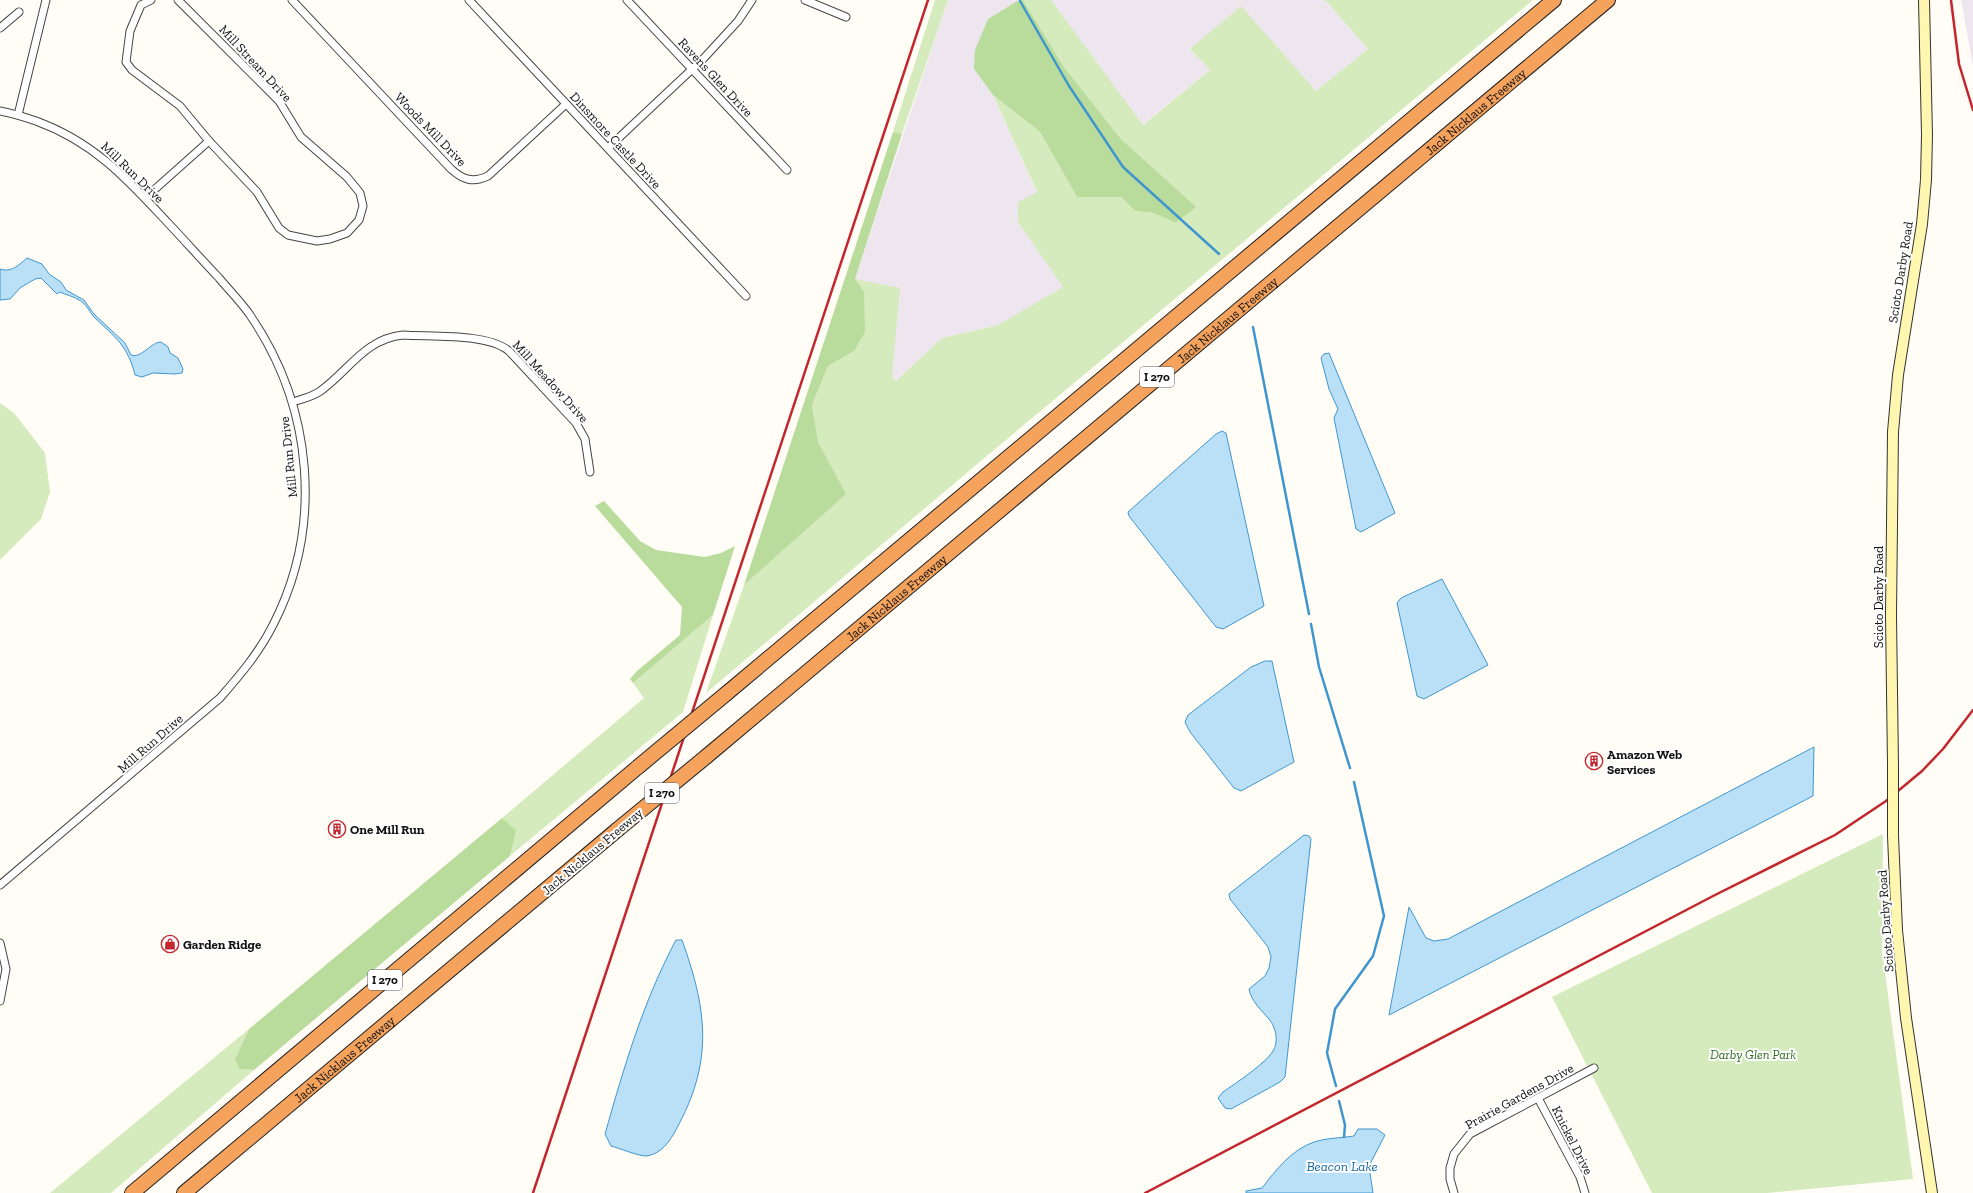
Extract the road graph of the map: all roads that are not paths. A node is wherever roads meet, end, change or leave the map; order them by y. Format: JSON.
{"nodes":[{"id":1,"x":46,"y":0,"type":"edge"},
{"id":2,"x":151,"y":0,"type":"edge"},
{"id":3,"x":178,"y":0,"type":"edge"},
{"id":4,"x":292,"y":0,"type":"edge"},
{"id":5,"x":469,"y":0,"type":"edge"},
{"id":6,"x":627,"y":0,"type":"edge"},
{"id":7,"x":752,"y":0,"type":"edge"},
{"id":8,"x":805,"y":0,"type":"edge"},
{"id":9,"x":1554,"y":0,"type":"edge"},
{"id":10,"x":1608,"y":0,"type":"edge"},
{"id":11,"x":1924,"y":0,"type":"edge"},
{"id":12,"x":19,"y":12,"type":"dead end"},
{"id":13,"x":846,"y":17,"type":"dead end"},
{"id":14,"x":0,"y":28,"type":"edge"},
{"id":15,"x":692,"y":70,"type":"junction"},
{"id":16,"x":566,"y":104,"type":"junction"},
{"id":17,"x":0,"y":111,"type":"edge"},
{"id":18,"x":18,"y":115,"type":"junction"},
{"id":19,"x":209,"y":141,"type":"junction"},
{"id":20,"x":608,"y":148,"type":"junction"},
{"id":21,"x":787,"y":170,"type":"dead end"},
{"id":22,"x":145,"y":198,"type":"junction"},
{"id":23,"x":746,"y":296,"type":"dead end"},
{"id":24,"x":293,"y":402,"type":"junction"},
{"id":25,"x":590,"y":472,"type":"dead end"},
{"id":26,"x":0,"y":885,"type":"edge"},
{"id":27,"x":0,"y":943,"type":"edge"},
{"id":28,"x":0,"y":1001,"type":"edge"},
{"id":29,"x":1594,"y":1068,"type":"dead end"},
{"id":30,"x":1538,"y":1098,"type":"junction"},
{"id":31,"x":132,"y":1193,"type":"edge"},
{"id":32,"x":184,"y":1193,"type":"edge"},
{"id":33,"x":1454,"y":1193,"type":"edge"},
{"id":34,"x":1586,"y":1193,"type":"edge"},
{"id":35,"x":1932,"y":1193,"type":"edge"}],
"edges":[{"from":1,"to":18,"type":"street"},
{"from":2,"to":19,"type":"street"},
{"from":3,"to":19,"type":"street","name":"Mill Stream Drive"},
{"from":4,"to":16,"type":"street","name":"Woods Mill Drive"},
{"from":5,"to":16,"type":"street","name":"Dinsmore Castle Drive"},
{"from":6,"to":15,"type":"street","name":"Ravens Glen Drive"},
{"from":7,"to":15,"type":"street"},
{"from":8,"to":13,"type":"street"},
{"from":9,"to":31,"type":"highway","number":"I 270","bridge":true},
{"from":10,"to":32,"type":"highway","name":"Jack Nicklaus Freeway","number":"I 270","bridge":true},
{"from":11,"to":35,"type":"main road","name":"Scioto Darby Road","bridge":true},
{"from":12,"to":14,"type":"street"},
{"from":15,"to":20,"type":"street"},
{"from":15,"to":21,"type":"street","name":"Ravens Glen Drive"},
{"from":16,"to":20,"type":"street","name":"Dinsmore Castle Drive"},
{"from":17,"to":18,"type":"street","name":"Mill Run Drive"},
{"from":18,"to":22,"type":"street","name":"Mill Run Drive"},
{"from":19,"to":22,"type":"street"},
{"from":20,"to":23,"type":"street","name":"Dinsmore Castle Drive"},
{"from":22,"to":24,"type":"street","name":"Mill Run Drive"},
{"from":24,"to":25,"type":"street","name":"Mill Meadow Drive"},
{"from":24,"to":26,"type":"street","name":"Mill Run Drive"},
{"from":27,"to":28,"type":"street"},
{"from":29,"to":30,"type":"street","name":"Prairie Gardens Drive"},
{"from":30,"to":33,"type":"street","name":"Prairie Gardens Drive"},
{"from":30,"to":34,"type":"street","name":"Knickel Drive"}]}
